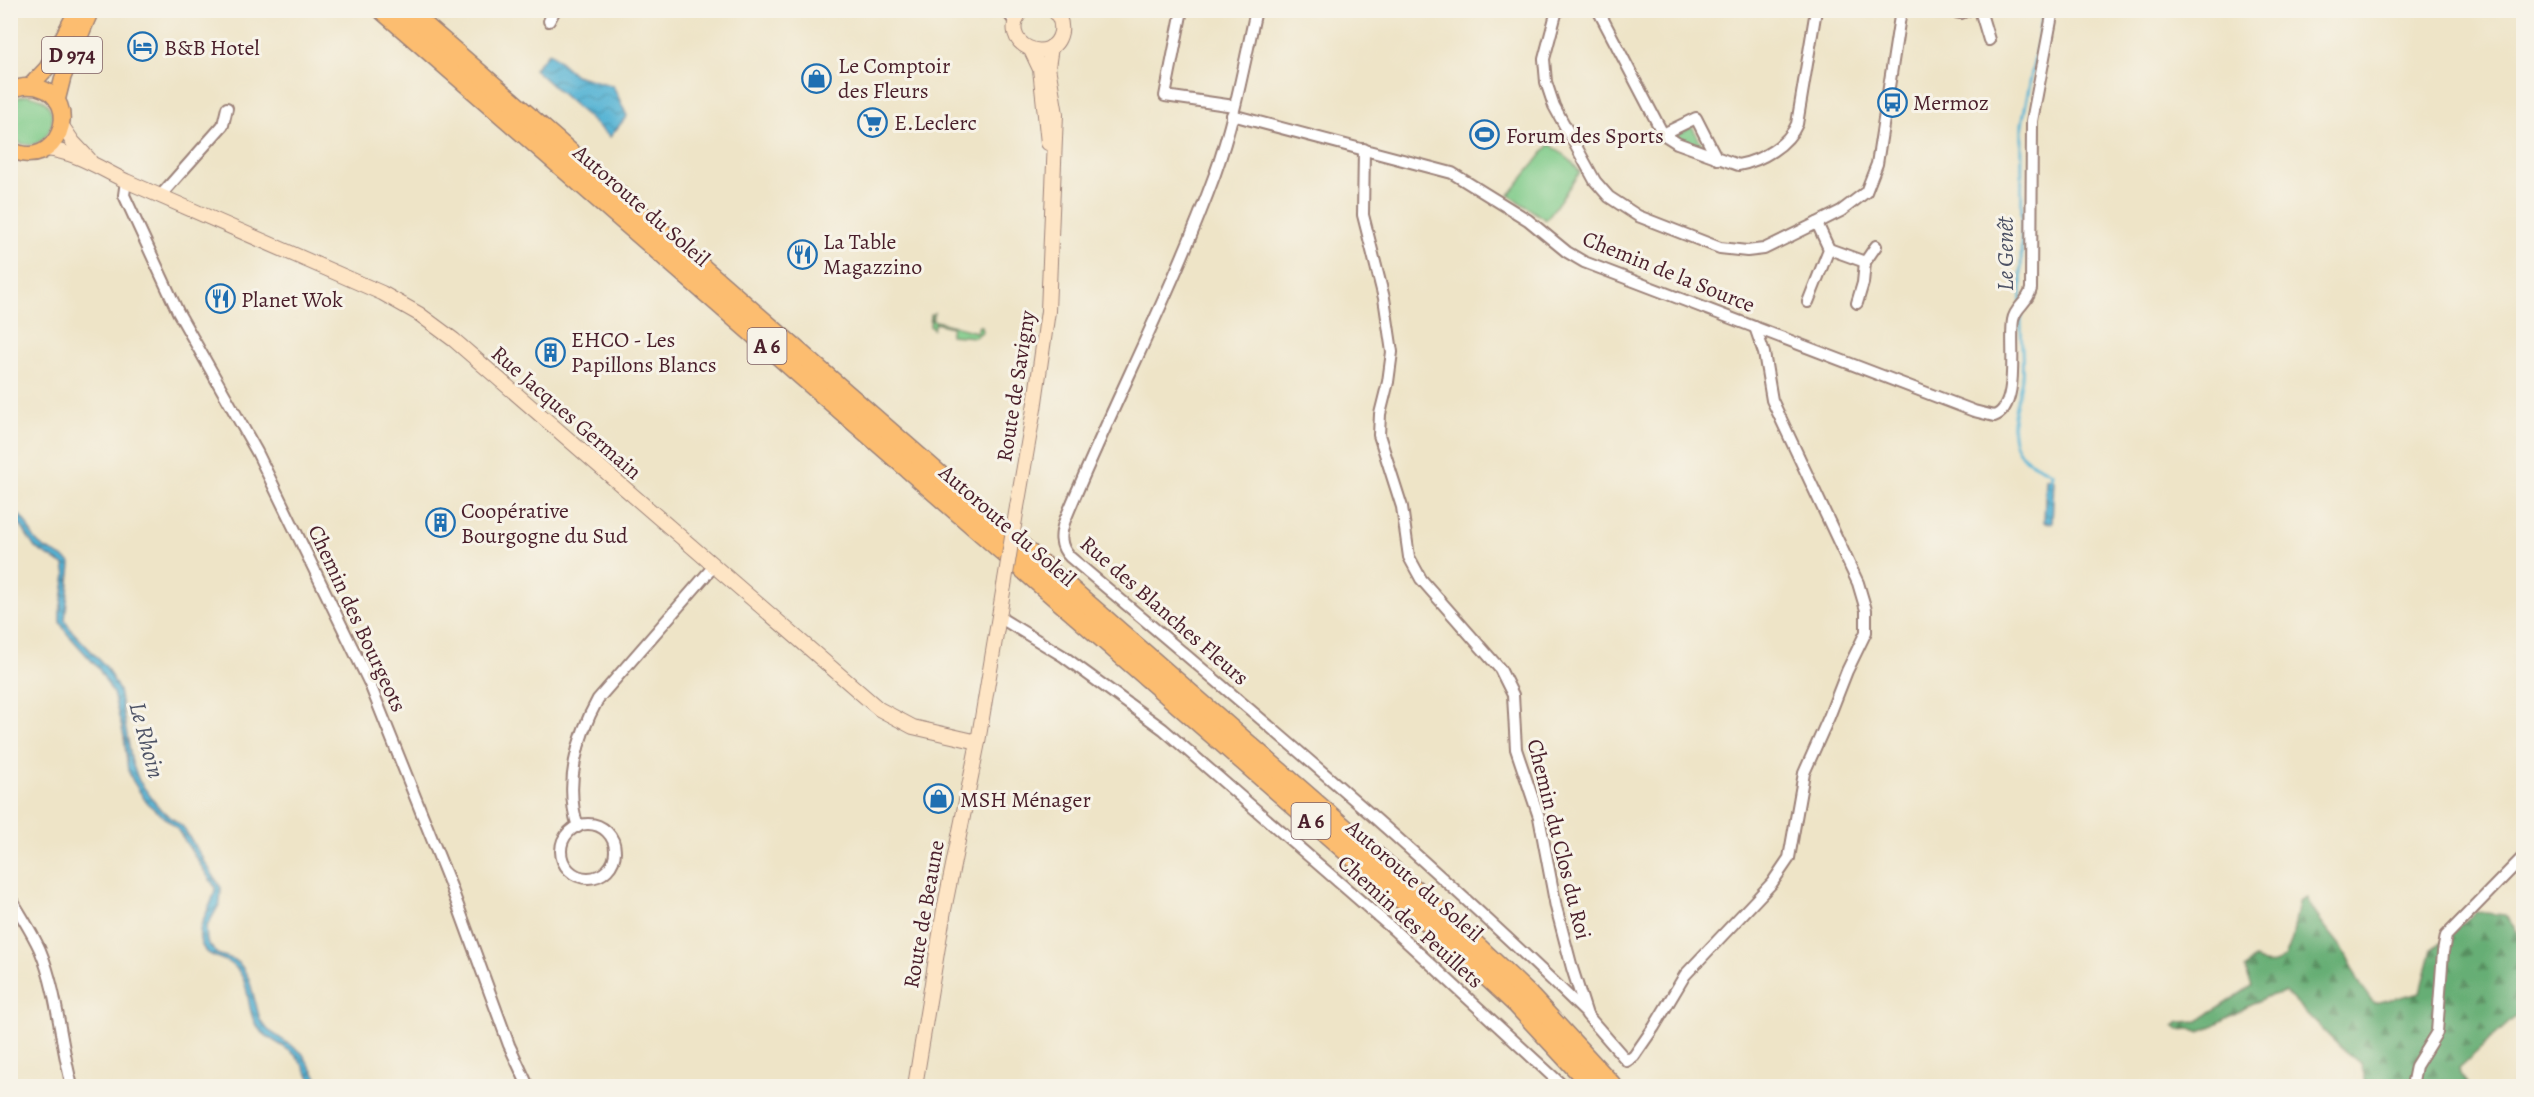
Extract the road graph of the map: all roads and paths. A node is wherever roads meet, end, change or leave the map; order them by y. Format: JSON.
{"nodes":[{"id":1,"x":77,"y":10,"type":"edge"},
{"id":2,"x":91,"y":10,"type":"edge"},
{"id":3,"x":366,"y":10,"type":"edge"},
{"id":4,"x":382,"y":10,"type":"edge"},
{"id":5,"x":407,"y":10,"type":"edge"},
{"id":6,"x":555,"y":10,"type":"edge"},
{"id":7,"x":1006,"y":10,"type":"edge"},
{"id":8,"x":1182,"y":10,"type":"edge"},
{"id":9,"x":1256,"y":10,"type":"edge"},
{"id":10,"x":1557,"y":10,"type":"edge"},
{"id":11,"x":1598,"y":10,"type":"edge"},
{"id":12,"x":1816,"y":10,"type":"edge"},
{"id":13,"x":1901,"y":10,"type":"edge"},
{"id":14,"x":1945,"y":10,"type":"edge"},
{"id":15,"x":1968,"y":10,"type":"edge"},
{"id":16,"x":1980,"y":10,"type":"edge"},
{"id":17,"x":2053,"y":10,"type":"edge"},
{"id":18,"x":1055,"y":11,"type":"edge"},
{"id":19,"x":1018,"y":16,"type":"edge"},
{"id":20,"x":549,"y":21,"type":"dead end"},
{"id":21,"x":1989,"y":40,"type":"dead end"},
{"id":22,"x":1051,"y":47,"type":"junction"},
{"id":23,"x":1031,"y":50,"type":"junction"},
{"id":24,"x":17,"y":87,"type":"edge"},
{"id":25,"x":1053,"y":98,"type":"junction"},
{"id":26,"x":57,"y":101,"type":"junction"},
{"id":27,"x":227,"y":108,"type":"dead end"},
{"id":28,"x":1233,"y":110,"type":"junction"},
{"id":29,"x":62,"y":126,"type":"junction"},
{"id":30,"x":1663,"y":134,"type":"junction"},
{"id":31,"x":534,"y":143,"type":"junction"},
{"id":32,"x":46,"y":149,"type":"junction"},
{"id":33,"x":1364,"y":149,"type":"junction"},
{"id":34,"x":17,"y":151,"type":"edge"},
{"id":35,"x":1718,"y":159,"type":"junction"},
{"id":36,"x":93,"y":163,"type":"junction"},
{"id":37,"x":10,"y":165,"type":"edge"},
{"id":38,"x":126,"y":181,"type":"junction"},
{"id":39,"x":161,"y":195,"type":"junction"},
{"id":40,"x":1817,"y":223,"type":"junction"},
{"id":41,"x":1876,"y":246,"type":"dead end"},
{"id":42,"x":1829,"y":249,"type":"junction"},
{"id":43,"x":1865,"y":262,"type":"junction"},
{"id":44,"x":1808,"y":302,"type":"dead end"},
{"id":45,"x":1857,"y":303,"type":"dead end"},
{"id":46,"x":1755,"y":327,"type":"junction"},
{"id":47,"x":713,"y":567,"type":"junction"},
{"id":48,"x":999,"y":617,"type":"junction"},
{"id":49,"x":989,"y":678,"type":"joint"},
{"id":50,"x":978,"y":742,"type":"junction"},
{"id":51,"x":578,"y":827,"type":"junction"},
{"id":52,"x":2523,"y":856,"type":"edge"},
{"id":53,"x":10,"y":897,"type":"edge"},
{"id":54,"x":1587,"y":1015,"type":"junction"},
{"id":55,"x":72,"y":1086,"type":"edge"},
{"id":56,"x":528,"y":1086,"type":"edge"},
{"id":57,"x":915,"y":1086,"type":"edge"},
{"id":58,"x":1563,"y":1086,"type":"edge"},
{"id":59,"x":1592,"y":1086,"type":"edge"},
{"id":60,"x":1612,"y":1086,"type":"edge"},
{"id":61,"x":2412,"y":1086,"type":"edge"}],
"edges":[{"from":1,"to":24,"type":"main road","number":"D 974"},
{"from":2,"to":26,"type":"main road","number":"D 974"},
{"from":3,"to":31,"type":"highway"},
{"from":4,"to":31,"type":"highway","name":"Autoroute du Soleil","number":"A 6"},
{"from":5,"to":60,"type":"highway","name":"Autoroute du Soleil","number":"A 6"},
{"from":6,"to":20,"type":"street"},
{"from":7,"to":19,"type":"street"},
{"from":8,"to":28,"type":"street","name":"Chemin de la Source"},
{"from":9,"to":28,"type":"street","name":"Rue des Blanches Fleurs"},
{"from":10,"to":40,"type":"street"},
{"from":11,"to":30,"type":"street"},
{"from":12,"to":35,"type":"street"},
{"from":13,"to":40,"type":"street"},
{"from":14,"to":15,"type":"street"},
{"from":16,"to":21,"type":"street"},
{"from":17,"to":46,"type":"street","name":"Chemin de la Source"},
{"from":18,"to":22,"type":"main road","name":"Route de Savigny"},
{"from":19,"to":23,"type":"main road","name":"Route de Savigny"},
{"from":22,"to":23,"type":"main road"},
{"from":22,"to":25,"type":"main road","name":"Route de Savigny"},
{"from":23,"to":25,"type":"main road","name":"Route de Savigny"},
{"from":24,"to":26,"type":"main road"},
{"from":25,"to":48,"type":"main road","name":"Route de Savigny","bridge":true},
{"from":26,"to":29,"type":"main road"},
{"from":27,"to":39,"type":"street"},
{"from":28,"to":33,"type":"street","name":"Chemin de la Source"},
{"from":28,"to":54,"type":"street","name":"Rue des Blanches Fleurs"},
{"from":29,"to":32,"type":"main road"},
{"from":29,"to":36,"type":"main road","name":"Rue Jacques Germain"},
{"from":30,"to":35,"type":"street"},
{"from":30,"to":35,"type":"street"},
{"from":31,"to":59,"type":"highway","name":"Autoroute du Soleil","number":"A 6"},
{"from":32,"to":34,"type":"main road"},
{"from":32,"to":36,"type":"main road","name":"Rue Jacques Germain"},
{"from":33,"to":46,"type":"street","name":"Chemin de la Source"},
{"from":33,"to":54,"type":"street","name":"Chemin du Clos du Roi"},
{"from":34,"to":37,"type":"main road"},
{"from":36,"to":38,"type":"main road","name":"Rue Jacques Germain"},
{"from":38,"to":39,"type":"main road","name":"Rue Jacques Germain"},
{"from":38,"to":56,"type":"street","name":"Chemin des Bourgeots"},
{"from":39,"to":47,"type":"main road","name":"Rue Jacques Germain"},
{"from":40,"to":42,"type":"street"},
{"from":41,"to":43,"type":"street"},
{"from":42,"to":43,"type":"street"},
{"from":42,"to":44,"type":"street"},
{"from":43,"to":45,"type":"street"},
{"from":46,"to":54,"type":"street","name":"Chemin du Clos du Roi"},
{"from":47,"to":50,"type":"main road","name":"Rue Jacques Germain"},
{"from":47,"to":51,"type":"street"},
{"from":48,"to":49,"type":"main road","name":"Route de Savigny"},
{"from":48,"to":58,"type":"street","name":"Chemin des Peuillets"},
{"from":49,"to":50,"type":"main road","name":"Route de Beaune"},
{"from":50,"to":57,"type":"main road","name":"Route de Beaune"},
{"from":51,"to":51,"type":"street"},
{"from":52,"to":61,"type":"street"},
{"from":53,"to":55,"type":"street"}]}
